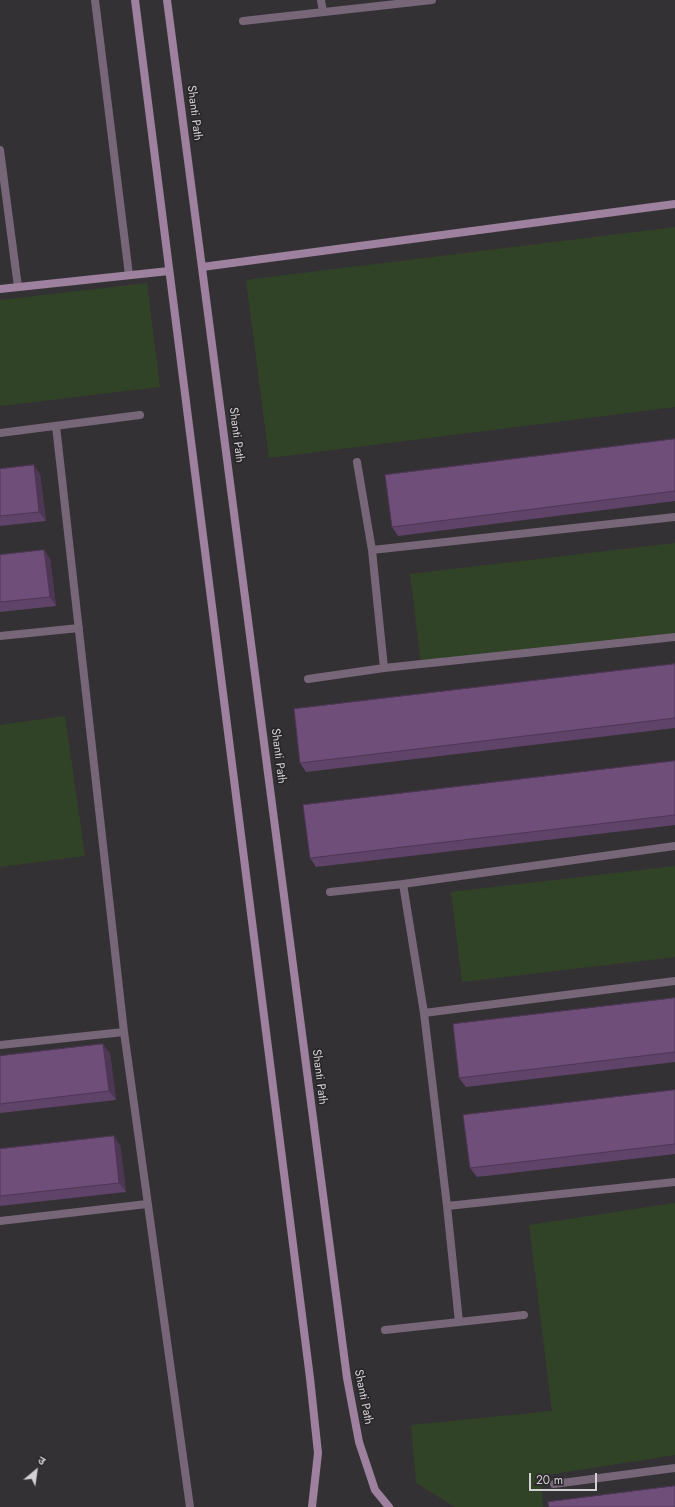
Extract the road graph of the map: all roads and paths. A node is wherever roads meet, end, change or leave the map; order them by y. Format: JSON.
{"nodes":[{"id":1,"x":95,"y":0,"type":"edge"},
{"id":2,"x":135,"y":0,"type":"edge"},
{"id":3,"x":167,"y":0,"type":"edge"},
{"id":4,"x":321,"y":0,"type":"edge"},
{"id":5,"x":432,"y":0,"type":"edge"},
{"id":6,"x":323,"y":12,"type":"junction"},
{"id":7,"x":243,"y":21,"type":"dead end"},
{"id":8,"x":0,"y":150,"type":"edge"},
{"id":9,"x":675,"y":204,"type":"edge"},
{"id":10,"x":202,"y":268,"type":"junction"},
{"id":11,"x":169,"y":271,"type":"junction"},
{"id":12,"x":129,"y":275,"type":"junction"},
{"id":13,"x":18,"y":287,"type":"junction"},
{"id":14,"x":0,"y":288,"type":"edge"},
{"id":15,"x":140,"y":415,"type":"dead end"},
{"id":16,"x":56,"y":426,"type":"junction"},
{"id":17,"x":0,"y":433,"type":"edge"},
{"id":18,"x":357,"y":462,"type":"dead end"},
{"id":19,"x":675,"y":518,"type":"edge"},
{"id":20,"x":372,"y":550,"type":"junction"},
{"id":21,"x":79,"y":628,"type":"junction"},
{"id":22,"x":0,"y":636,"type":"edge"},
{"id":23,"x":675,"y":637,"type":"edge"},
{"id":24,"x":384,"y":668,"type":"junction"},
{"id":25,"x":308,"y":679,"type":"dead end"},
{"id":26,"x":675,"y":846,"type":"edge"},
{"id":27,"x":403,"y":884,"type":"junction"},
{"id":28,"x":330,"y":892,"type":"dead end"},
{"id":29,"x":675,"y":981,"type":"edge"},
{"id":30,"x":424,"y":1013,"type":"junction"},
{"id":31,"x":124,"y":1032,"type":"junction"},
{"id":32,"x":0,"y":1045,"type":"edge"},
{"id":33,"x":675,"y":1182,"type":"edge"},
{"id":34,"x":147,"y":1204,"type":"junction"},
{"id":35,"x":447,"y":1206,"type":"junction"},
{"id":36,"x":0,"y":1221,"type":"edge"},
{"id":37,"x":524,"y":1315,"type":"dead end"},
{"id":38,"x":458,"y":1322,"type":"junction"},
{"id":39,"x":385,"y":1330,"type":"dead end"},
{"id":40,"x":675,"y":1468,"type":"edge"},
{"id":41,"x":554,"y":1484,"type":"dead end"},
{"id":42,"x":190,"y":1507,"type":"edge"},
{"id":43,"x":312,"y":1507,"type":"edge"},
{"id":44,"x":389,"y":1507,"type":"edge"}],
"edges":[{"from":1,"to":12,"type":"street"},
{"from":2,"to":11,"type":"main road"},
{"from":3,"to":10,"type":"main road","name":"Shanti Path"},
{"from":4,"to":6,"type":"street"},
{"from":5,"to":6,"type":"street"},
{"from":6,"to":7,"type":"street"},
{"from":8,"to":13,"type":"street"},
{"from":9,"to":10,"type":"main road"},
{"from":10,"to":44,"type":"main road","name":"Shanti Path"},
{"from":11,"to":12,"type":"main road"},
{"from":11,"to":43,"type":"main road"},
{"from":12,"to":13,"type":"main road"},
{"from":13,"to":14,"type":"main road"},
{"from":15,"to":16,"type":"street"},
{"from":16,"to":17,"type":"street"},
{"from":16,"to":21,"type":"street"},
{"from":18,"to":20,"type":"street"},
{"from":19,"to":20,"type":"street"},
{"from":20,"to":24,"type":"street"},
{"from":21,"to":22,"type":"street"},
{"from":21,"to":31,"type":"street"},
{"from":23,"to":24,"type":"street"},
{"from":24,"to":25,"type":"street"},
{"from":26,"to":27,"type":"street"},
{"from":27,"to":28,"type":"street"},
{"from":27,"to":30,"type":"street"},
{"from":29,"to":30,"type":"street"},
{"from":30,"to":35,"type":"street"},
{"from":31,"to":32,"type":"street"},
{"from":31,"to":34,"type":"street"},
{"from":33,"to":35,"type":"street"},
{"from":34,"to":36,"type":"street"},
{"from":34,"to":42,"type":"street"},
{"from":35,"to":38,"type":"street"},
{"from":37,"to":38,"type":"street"},
{"from":38,"to":39,"type":"street"},
{"from":40,"to":41,"type":"street"}]}
